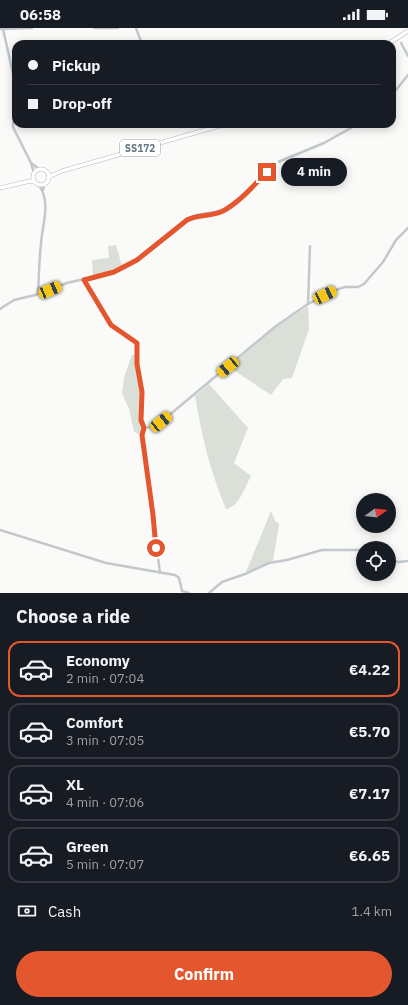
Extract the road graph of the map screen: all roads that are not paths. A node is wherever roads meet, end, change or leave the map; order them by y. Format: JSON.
{"nodes":[{"id":1,"x":31,"y":28,"type":"edge"},
{"id":2,"x":94,"y":28,"type":"edge"},
{"id":3,"x":118,"y":28,"type":"edge"},
{"id":4,"x":136,"y":28,"type":"edge"},
{"id":5,"x":1,"y":29,"type":"edge"},
{"id":6,"x":408,"y":31,"type":"edge"},
{"id":7,"x":140,"y":40,"type":"edge"},
{"id":8,"x":394,"y":40,"type":"edge"},
{"id":9,"x":401,"y":43,"type":"dead end"},
{"id":10,"x":408,"y":56,"type":"edge"},
{"id":11,"x":12,"y":72,"type":"edge"},
{"id":12,"x":408,"y":75,"type":"edge"},
{"id":13,"x":396,"y":90,"type":"edge"},
{"id":14,"x":14,"y":128,"type":"edge"},
{"id":15,"x":212,"y":128,"type":"edge"},
{"id":16,"x":351,"y":128,"type":"edge"},
{"id":17,"x":31,"y":163,"type":"junction"},
{"id":18,"x":39,"y":169,"type":"junction"},
{"id":19,"x":47,"y":172,"type":"junction"},
{"id":20,"x":55,"y":173,"type":"junction"},
{"id":21,"x":33,"y":174,"type":"junction"},
{"id":22,"x":48,"y":177,"type":"junction"},
{"id":23,"x":36,"y":183,"type":"junction"},
{"id":24,"x":45,"y":183,"type":"junction"},
{"id":25,"x":16,"y":184,"type":"junction"},
{"id":26,"x":0,"y":188,"type":"edge"},
{"id":27,"x":43,"y":195,"type":"junction"},
{"id":28,"x":408,"y":228,"type":"edge"},
{"id":29,"x":310,"y":246,"type":"dead end"},
{"id":30,"x":84,"y":280,"type":"junction"},
{"id":31,"x":38,"y":293,"type":"junction"},
{"id":32,"x":308,"y":304,"type":"junction"},
{"id":33,"x":0,"y":308,"type":"edge"},
{"id":34,"x":144,"y":428,"type":"junction"},
{"id":35,"x":0,"y":530,"type":"edge"},
{"id":36,"x":356,"y":550,"type":"edge"},
{"id":37,"x":396,"y":561,"type":"edge"},
{"id":38,"x":408,"y":561,"type":"edge"},
{"id":39,"x":160,"y":573,"type":"junction"},
{"id":40,"x":189,"y":593,"type":"edge"},
{"id":41,"x":209,"y":593,"type":"edge"}],
"edges":[{"from":1,"to":5,"type":"street"},
{"from":2,"to":3,"type":"street"},
{"from":4,"to":7,"type":"street"},
{"from":5,"to":11,"type":"street"},
{"from":6,"to":8,"type":"main road"},
{"from":9,"to":10,"type":"street"},
{"from":12,"to":13,"type":"street"},
{"from":14,"to":17,"type":"street"},
{"from":15,"to":20,"type":"main road","number":"SS172"},
{"from":16,"to":30,"type":"street"},
{"from":17,"to":18,"type":"street"},
{"from":17,"to":21,"type":"street"},
{"from":18,"to":19,"type":"main road"},
{"from":18,"to":21,"type":"main road"},
{"from":19,"to":20,"type":"main road"},
{"from":19,"to":22,"type":"main road"},
{"from":20,"to":22,"type":"main road"},
{"from":21,"to":23,"type":"main road"},
{"from":21,"to":25,"type":"main road"},
{"from":22,"to":24,"type":"main road"},
{"from":23,"to":24,"type":"main road"},
{"from":23,"to":25,"type":"main road"},
{"from":23,"to":27,"type":"street"},
{"from":24,"to":27,"type":"street"},
{"from":25,"to":26,"type":"main road"},
{"from":27,"to":31,"type":"street"},
{"from":28,"to":32,"type":"street"},
{"from":29,"to":32,"type":"street"},
{"from":30,"to":31,"type":"street"},
{"from":30,"to":34,"type":"street"},
{"from":31,"to":33,"type":"street"},
{"from":32,"to":34,"type":"street"},
{"from":34,"to":39,"type":"street"},
{"from":35,"to":39,"type":"street"},
{"from":36,"to":41,"type":"street"},
{"from":37,"to":38,"type":"street"},
{"from":39,"to":40,"type":"street"}]}
